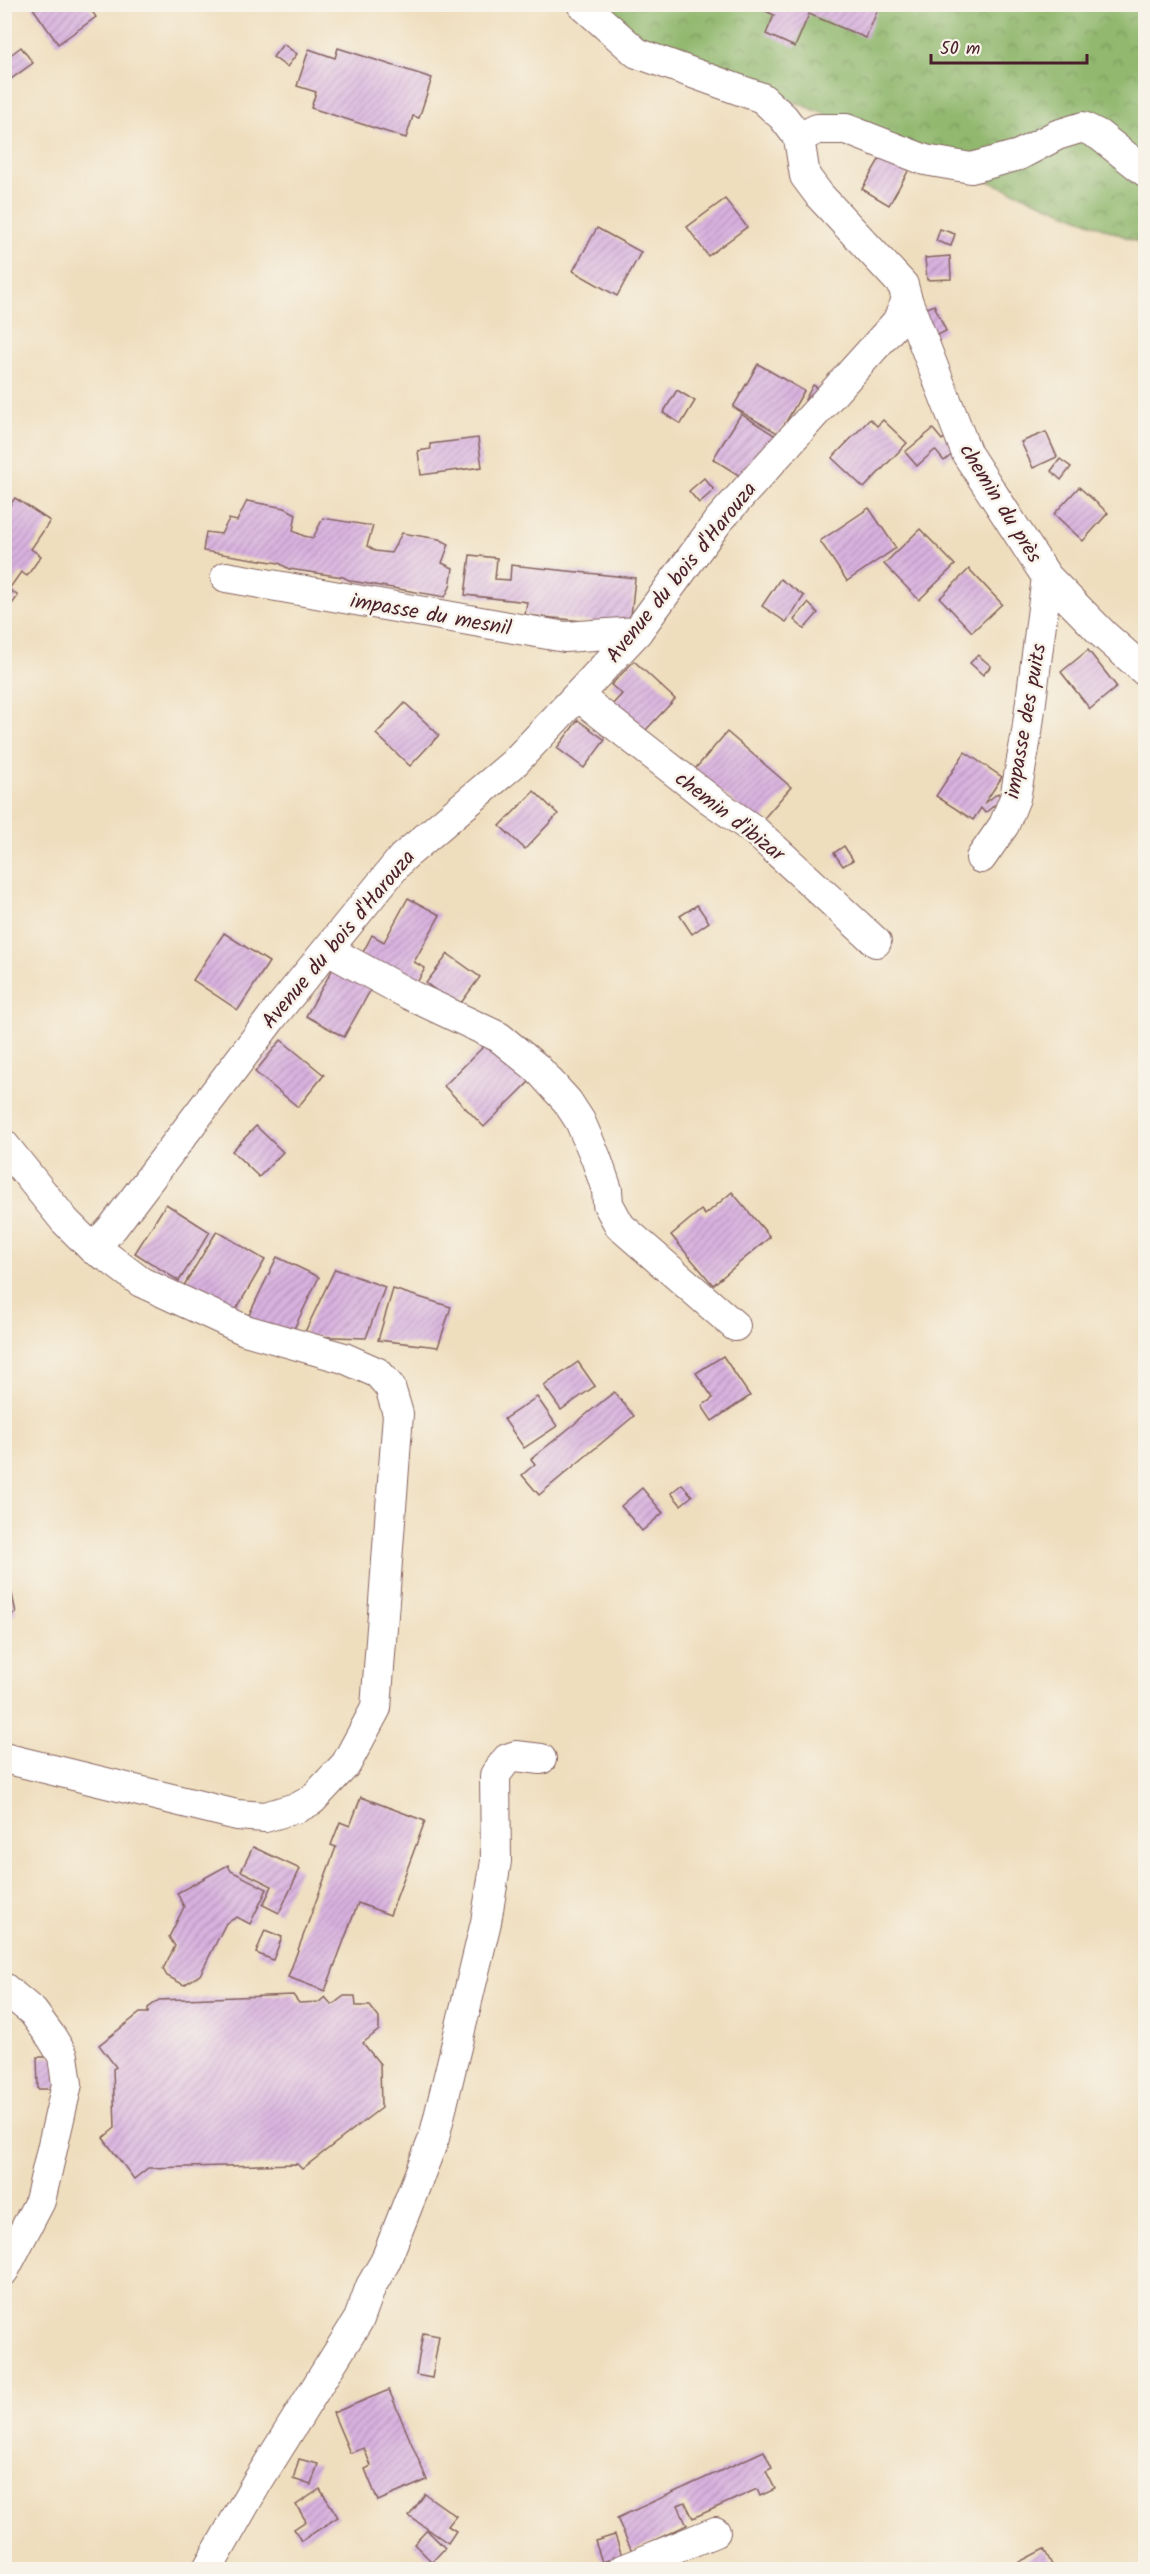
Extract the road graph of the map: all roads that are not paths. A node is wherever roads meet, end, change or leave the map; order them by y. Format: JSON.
{"nodes":[{"id":1,"x":582,"y":4,"type":"edge"},
{"id":2,"x":799,"y":138,"type":"junction"},
{"id":3,"x":1146,"y":172,"type":"edge"},
{"id":4,"x":907,"y":300,"type":"junction"},
{"id":5,"x":1047,"y":577,"type":"junction"},
{"id":6,"x":226,"y":578,"type":"dead end"},
{"id":7,"x":637,"y":632,"type":"junction"},
{"id":8,"x":1146,"y":672,"type":"edge"},
{"id":9,"x":578,"y":696,"type":"junction"},
{"id":10,"x":981,"y":858,"type":"dead end"},
{"id":11,"x":876,"y":942,"type":"dead end"},
{"id":12,"x":328,"y":950,"type":"junction"},
{"id":13,"x":4,"y":1145,"type":"edge"},
{"id":14,"x":93,"y":1249,"type":"junction"},
{"id":15,"x":735,"y":1326,"type":"dead end"},
{"id":16,"x":4,"y":1758,"type":"edge"},
{"id":17,"x":541,"y":1760,"type":"dead end"},
{"id":18,"x":4,"y":1988,"type":"edge"},
{"id":19,"x":4,"y":2270,"type":"edge"},
{"id":20,"x":715,"y":2532,"type":"dead end"},
{"id":21,"x":207,"y":2570,"type":"edge"},
{"id":22,"x":622,"y":2570,"type":"edge"}],
"edges":[{"from":1,"to":2,"type":"street"},
{"from":2,"to":3,"type":"street"},
{"from":2,"to":4,"type":"street","name":"chemin du près"},
{"from":4,"to":5,"type":"street","name":"chemin du près"},
{"from":4,"to":7,"type":"street","name":"Avenue du bois d'Harouza"},
{"from":5,"to":8,"type":"street","name":"chemin du près"},
{"from":5,"to":10,"type":"street","name":"impasse des puits"},
{"from":6,"to":7,"type":"street","name":"impasse du mesnil"},
{"from":7,"to":9,"type":"street","name":"Avenue du bois d'Harouza"},
{"from":9,"to":11,"type":"street","name":"chemin d'ibizar"},
{"from":9,"to":12,"type":"street","name":"Avenue du bois d'Harouza"},
{"from":12,"to":14,"type":"street","name":"Avenue du bois d'Harouza"},
{"from":12,"to":15,"type":"street"},
{"from":13,"to":14,"type":"street"},
{"from":14,"to":16,"type":"street"},
{"from":17,"to":21,"type":"street"},
{"from":18,"to":19,"type":"street"},
{"from":20,"to":22,"type":"street"}]}
